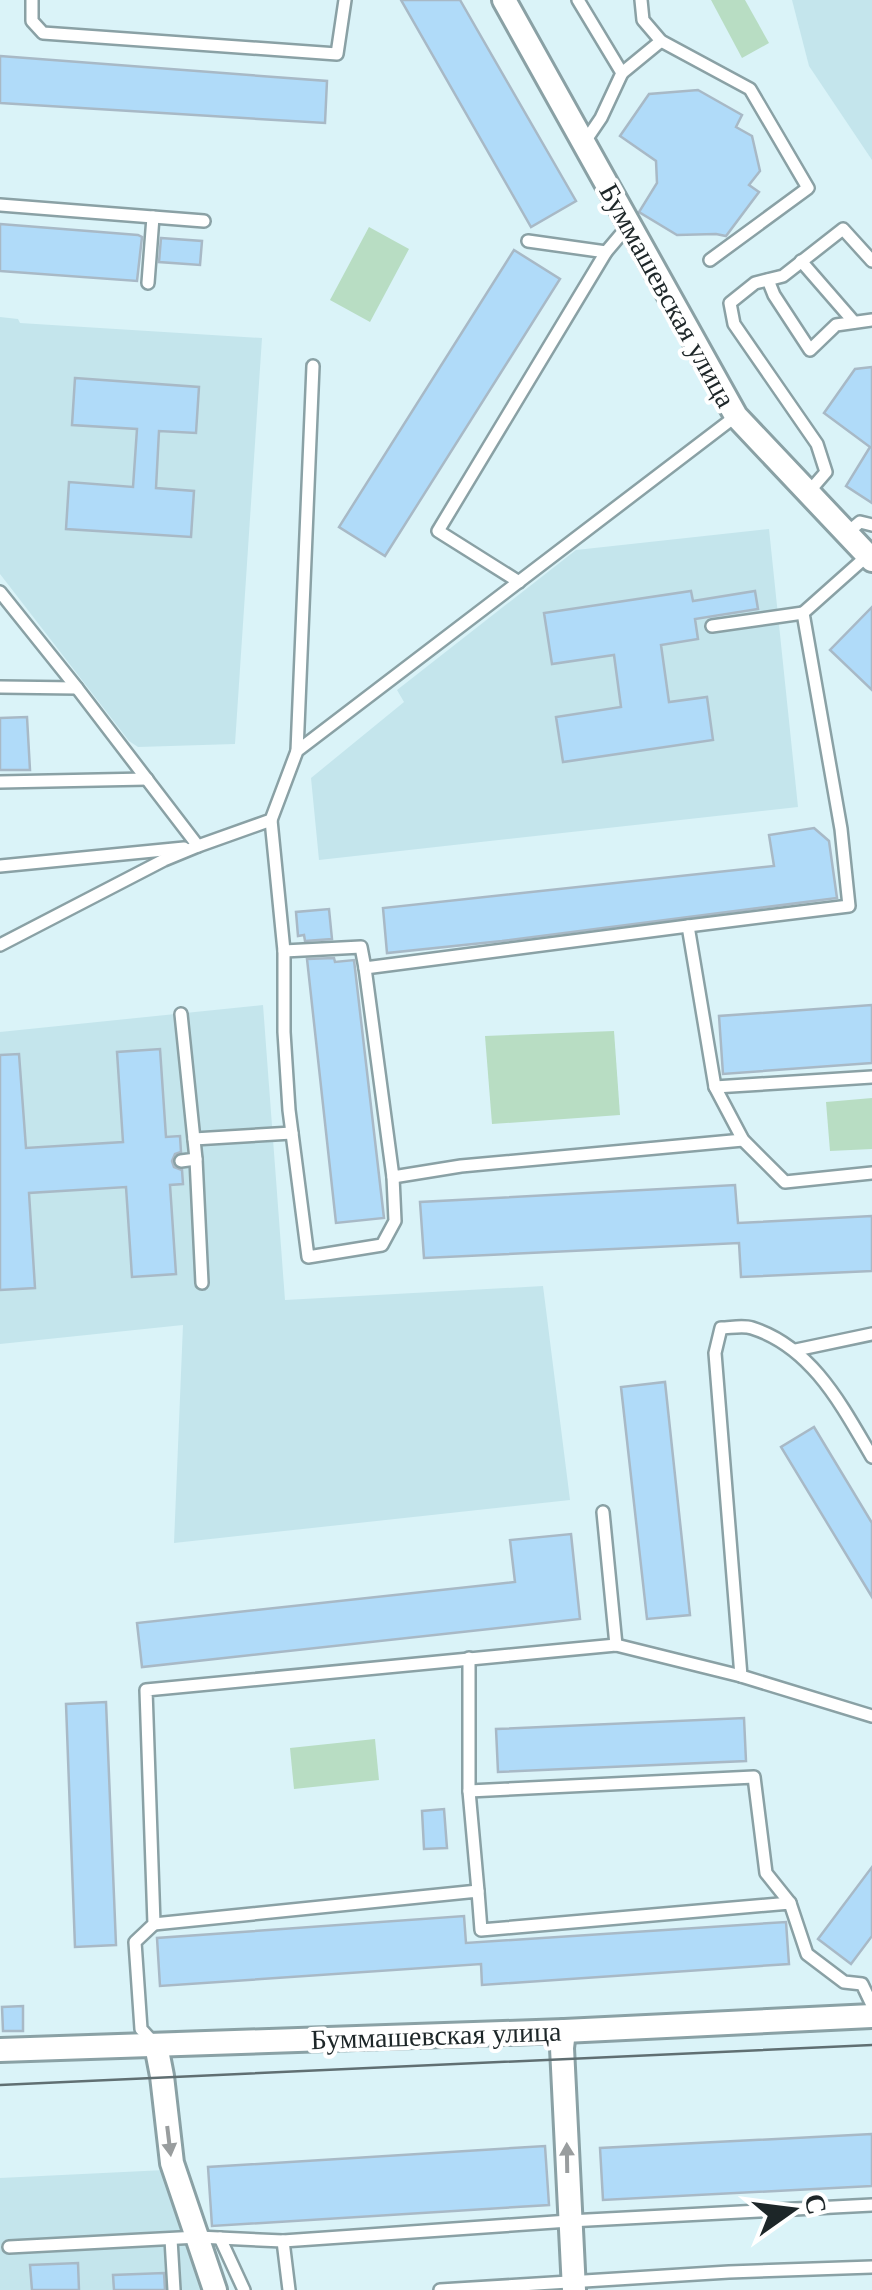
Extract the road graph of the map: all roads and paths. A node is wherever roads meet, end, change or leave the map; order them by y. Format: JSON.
{"nodes":[{"id":1,"x":32,"y":0,"type":"edge"},
{"id":2,"x":345,"y":0,"type":"edge"},
{"id":3,"x":504,"y":0,"type":"edge"},
{"id":4,"x":578,"y":0,"type":"edge"},
{"id":5,"x":641,"y":0,"type":"edge"},
{"id":6,"x":661,"y":41,"type":"junction"},
{"id":7,"x":622,"y":72,"type":"junction"},
{"id":8,"x":583,"y":144,"type":"junction"},
{"id":9,"x":0,"y":206,"type":"edge"},
{"id":10,"x":153,"y":217,"type":"junction"},
{"id":11,"x":204,"y":221,"type":"dead end"},
{"id":12,"x":628,"y":226,"type":"junction"},
{"id":13,"x":528,"y":241,"type":"dead end"},
{"id":14,"x":606,"y":252,"type":"junction"},
{"id":15,"x":710,"y":260,"type":"dead end"},
{"id":16,"x":801,"y":261,"type":"junction"},
{"id":17,"x":872,"y":261,"type":"edge"},
{"id":18,"x":768,"y":280,"type":"junction"},
{"id":19,"x":148,"y":284,"type":"dead end"},
{"id":20,"x":872,"y":320,"type":"edge"},
{"id":21,"x":854,"y":322,"type":"junction"},
{"id":22,"x":313,"y":366,"type":"dead end"},
{"id":23,"x":736,"y":416,"type":"junction"},
{"id":24,"x":808,"y":494,"type":"junction"},
{"id":25,"x":872,"y":525,"type":"edge"},
{"id":26,"x":846,"y":533,"type":"junction"},
{"id":27,"x":869,"y":558,"type":"edge"},
{"id":28,"x":519,"y":582,"type":"junction"},
{"id":29,"x":0,"y":592,"type":"edge"},
{"id":30,"x":804,"y":613,"type":"junction"},
{"id":31,"x":712,"y":626,"type":"dead end"},
{"id":32,"x":0,"y":687,"type":"edge"},
{"id":33,"x":77,"y":688,"type":"junction"},
{"id":34,"x":297,"y":751,"type":"junction"},
{"id":35,"x":147,"y":779,"type":"junction"},
{"id":36,"x":0,"y":782,"type":"edge"},
{"id":37,"x":270,"y":820,"type":"junction"},
{"id":38,"x":198,"y":846,"type":"junction"},
{"id":39,"x":0,"y":866,"type":"edge"},
{"id":40,"x":688,"y":926,"type":"junction"},
{"id":41,"x":0,"y":945,"type":"edge"},
{"id":42,"x":284,"y":951,"type":"junction"},
{"id":43,"x":365,"y":968,"type":"junction"},
{"id":44,"x":181,"y":1014,"type":"dead end"},
{"id":45,"x":872,"y":1077,"type":"edge"},
{"id":46,"x":715,"y":1087,"type":"junction"},
{"id":47,"x":292,"y":1132,"type":"junction"},
{"id":48,"x":194,"y":1139,"type":"junction"},
{"id":49,"x":743,"y":1140,"type":"junction"},
{"id":50,"x":196,"y":1159,"type":"junction"},
{"id":51,"x":182,"y":1161,"type":"dead end"},
{"id":52,"x":872,"y":1173,"type":"edge"},
{"id":53,"x":392,"y":1177,"type":"junction"},
{"id":54,"x":202,"y":1283,"type":"dead end"},
{"id":55,"x":872,"y":1334,"type":"edge"},
{"id":56,"x":796,"y":1350,"type":"junction"},
{"id":57,"x":872,"y":1457,"type":"edge"},
{"id":58,"x":603,"y":1512,"type":"dead end"},
{"id":59,"x":616,"y":1645,"type":"junction"},
{"id":60,"x":469,"y":1658,"type":"junction"},
{"id":61,"x":741,"y":1676,"type":"junction"},
{"id":62,"x":872,"y":1716,"type":"edge"},
{"id":63,"x":469,"y":1791,"type":"junction"},
{"id":64,"x":478,"y":1890,"type":"junction"},
{"id":65,"x":790,"y":1903,"type":"junction"},
{"id":66,"x":154,"y":1924,"type":"junction"},
{"id":67,"x":872,"y":2005,"type":"edge"},
{"id":68,"x":872,"y":2016,"type":"edge"},
{"id":69,"x":564,"y":2031,"type":"junction"},
{"id":70,"x":156,"y":2045,"type":"junction"},
{"id":71,"x":0,"y":2050,"type":"edge"},
{"id":72,"x":872,"y":2206,"type":"edge"},
{"id":73,"x":569,"y":2222,"type":"junction"},
{"id":74,"x":209,"y":2237,"type":"junction"},
{"id":75,"x":171,"y":2239,"type":"junction"},
{"id":76,"x":283,"y":2241,"type":"junction"},
{"id":77,"x":9,"y":2247,"type":"dead end"},
{"id":78,"x":872,"y":2267,"type":"edge"},
{"id":79,"x":574,"y":2286,"type":"edge"},
{"id":80,"x":174,"y":2290,"type":"edge"},
{"id":81,"x":216,"y":2290,"type":"edge"},
{"id":82,"x":244,"y":2290,"type":"edge"},
{"id":83,"x":289,"y":2290,"type":"edge"},
{"id":84,"x":440,"y":2290,"type":"edge"}],
"edges":[{"from":1,"to":2,"type":"lane"},
{"from":3,"to":8,"type":"street","name":"Буммашевская улица"},
{"from":4,"to":7,"type":"lane"},
{"from":5,"to":6,"type":"lane"},
{"from":6,"to":7,"type":"lane"},
{"from":6,"to":15,"type":"lane"},
{"from":7,"to":8,"type":"lane"},
{"from":8,"to":12,"type":"street","name":"Буммашевская улица"},
{"from":9,"to":10,"type":"lane"},
{"from":10,"to":11,"type":"lane"},
{"from":10,"to":19,"type":"lane"},
{"from":12,"to":14,"type":"lane"},
{"from":12,"to":23,"type":"street","name":"Буммашевская улица"},
{"from":13,"to":14,"type":"lane"},
{"from":14,"to":28,"type":"lane"},
{"from":16,"to":17,"type":"lane"},
{"from":16,"to":18,"type":"lane"},
{"from":16,"to":21,"type":"lane"},
{"from":18,"to":21,"type":"lane"},
{"from":18,"to":24,"type":"lane"},
{"from":20,"to":21,"type":"lane"},
{"from":22,"to":34,"type":"lane"},
{"from":23,"to":24,"type":"street","name":"Буммашевская улица"},
{"from":23,"to":28,"type":"lane"},
{"from":24,"to":26,"type":"street","name":"Буммашевская улица"},
{"from":25,"to":26,"type":"lane"},
{"from":26,"to":27,"type":"street","name":"Буммашевская улица"},
{"from":27,"to":30,"type":"lane"},
{"from":28,"to":34,"type":"lane"},
{"from":29,"to":33,"type":"lane"},
{"from":30,"to":31,"type":"lane"},
{"from":30,"to":40,"type":"lane"},
{"from":32,"to":33,"type":"lane"},
{"from":33,"to":35,"type":"lane"},
{"from":34,"to":37,"type":"lane"},
{"from":35,"to":36,"type":"lane"},
{"from":35,"to":38,"type":"lane"},
{"from":37,"to":38,"type":"lane"},
{"from":37,"to":42,"type":"lane"},
{"from":38,"to":39,"type":"lane"},
{"from":38,"to":41,"type":"lane"},
{"from":40,"to":43,"type":"lane"},
{"from":40,"to":46,"type":"lane"},
{"from":42,"to":43,"type":"lane"},
{"from":42,"to":47,"type":"lane"},
{"from":43,"to":53,"type":"lane"},
{"from":44,"to":48,"type":"lane"},
{"from":45,"to":46,"type":"lane"},
{"from":46,"to":49,"type":"lane"},
{"from":47,"to":48,"type":"lane"},
{"from":47,"to":53,"type":"lane"},
{"from":48,"to":50,"type":"lane"},
{"from":49,"to":52,"type":"lane"},
{"from":49,"to":53,"type":"lane"},
{"from":50,"to":51,"type":"lane"},
{"from":50,"to":54,"type":"lane"},
{"from":55,"to":56,"type":"lane"},
{"from":56,"to":57,"type":"lane"},
{"from":56,"to":61,"type":"lane"},
{"from":58,"to":59,"type":"lane"},
{"from":59,"to":60,"type":"lane"},
{"from":59,"to":61,"type":"lane"},
{"from":60,"to":63,"type":"lane"},
{"from":60,"to":66,"type":"lane"},
{"from":61,"to":62,"type":"lane"},
{"from":63,"to":64,"type":"lane"},
{"from":63,"to":65,"type":"lane"},
{"from":64,"to":65,"type":"lane"},
{"from":64,"to":66,"type":"lane"},
{"from":65,"to":67,"type":"lane"},
{"from":66,"to":70,"type":"lane"},
{"from":68,"to":69,"type":"street","name":"Буммашевская улица"},
{"from":69,"to":70,"type":"street","name":"Буммашевская улица"},
{"from":73,"to":69,"type":"street","one_way":true},
{"from":70,"to":71,"type":"street","name":"Буммашевская улица"},
{"from":70,"to":74,"type":"street","one_way":true},
{"from":72,"to":73,"type":"lane"},
{"from":73,"to":76,"type":"lane"},
{"from":73,"to":79,"type":"street"},
{"from":74,"to":75,"type":"lane"},
{"from":74,"to":76,"type":"lane"},
{"from":74,"to":81,"type":"street"},
{"from":74,"to":82,"type":"lane"},
{"from":75,"to":77,"type":"lane"},
{"from":75,"to":80,"type":"lane"},
{"from":76,"to":83,"type":"lane"},
{"from":78,"to":79,"type":"lane"},
{"from":79,"to":84,"type":"lane"}]}
